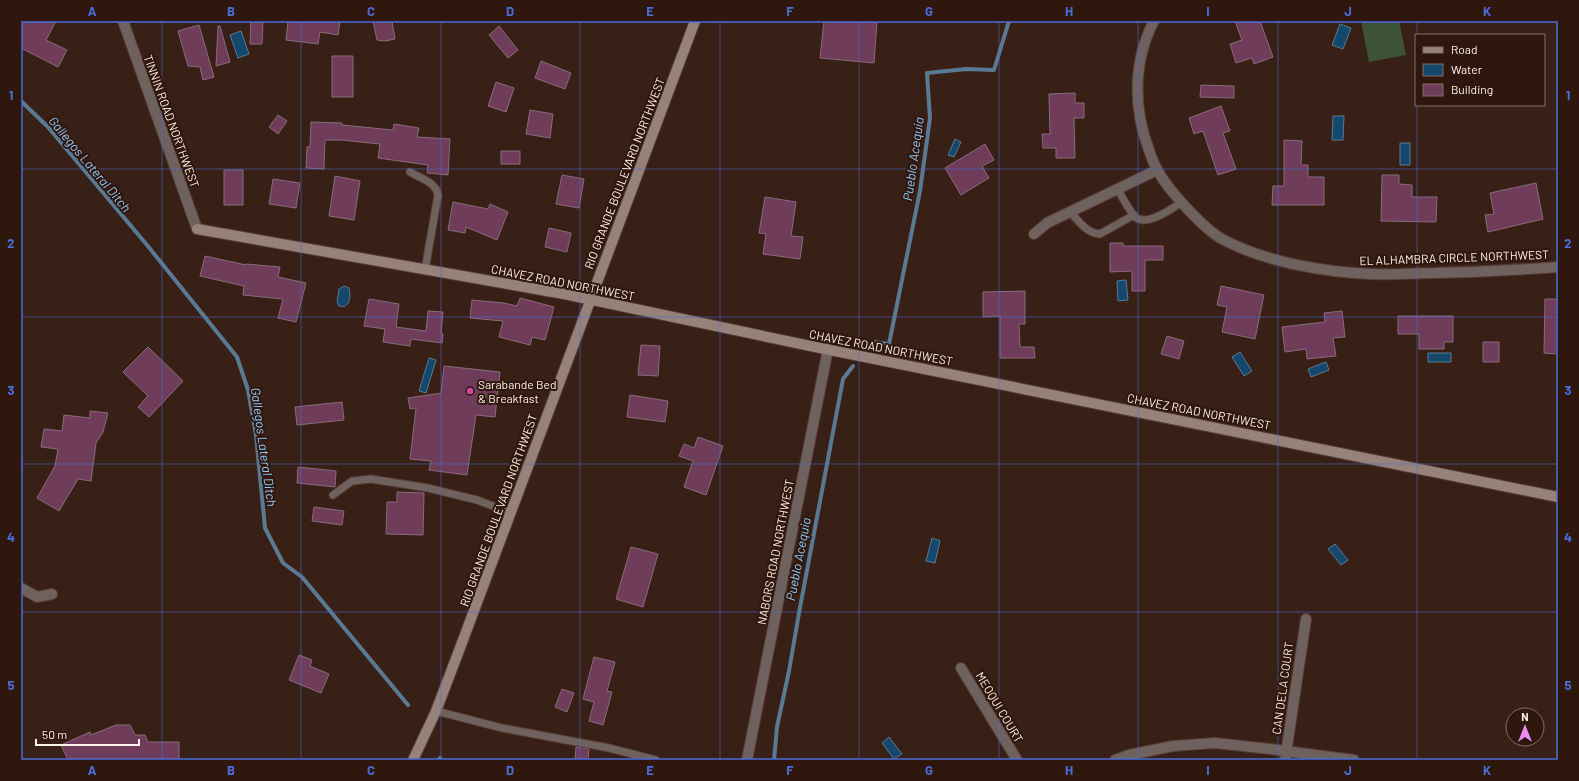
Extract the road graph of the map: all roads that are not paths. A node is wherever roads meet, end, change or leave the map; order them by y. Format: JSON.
{"nodes":[{"id":1,"x":123,"y":21,"type":"edge"},
{"id":2,"x":695,"y":21,"type":"edge"},
{"id":3,"x":1154,"y":21,"type":"edge"},
{"id":4,"x":1157,"y":170,"type":"junction"},
{"id":5,"x":410,"y":172,"type":"dead end"},
{"id":6,"x":1117,"y":189,"type":"junction"},
{"id":7,"x":1182,"y":202,"type":"junction"},
{"id":8,"x":1070,"y":212,"type":"junction"},
{"id":9,"x":1134,"y":215,"type":"junction"},
{"id":10,"x":197,"y":229,"type":"joint"},
{"id":11,"x":1034,"y":234,"type":"dead end"},
{"id":12,"x":1558,"y":267,"type":"edge"},
{"id":13,"x":426,"y":270,"type":"junction"},
{"id":14,"x":590,"y":299,"type":"junction"},
{"id":15,"x":828,"y":349,"type":"junction"},
{"id":16,"x":333,"y":495,"type":"dead end"},
{"id":17,"x":1558,"y":497,"type":"edge"},
{"id":18,"x":511,"y":513,"type":"junction"},
{"id":19,"x":21,"y":588,"type":"edge"},
{"id":20,"x":52,"y":594,"type":"dead end"},
{"id":21,"x":1306,"y":619,"type":"dead end"},
{"id":22,"x":961,"y":668,"type":"dead end"},
{"id":23,"x":436,"y":711,"type":"junction"},
{"id":24,"x":1286,"y":756,"type":"edge"},
{"id":25,"x":414,"y":760,"type":"edge"},
{"id":26,"x":656,"y":760,"type":"edge"},
{"id":27,"x":747,"y":760,"type":"edge"},
{"id":28,"x":1017,"y":760,"type":"edge"},
{"id":29,"x":1114,"y":760,"type":"edge"},
{"id":30,"x":1354,"y":760,"type":"edge"}],
"edges":[{"from":1,"to":10,"type":"street","name":"TINNIN ROAD NORTHWEST"},
{"from":2,"to":14,"type":"street","name":"RIO GRANDE BOULEVARD NORTHWEST"},
{"from":3,"to":4,"type":"street","name":"EL ALHAMBRA CIRCLE NORTHWEST"},
{"from":4,"to":6,"type":"street"},
{"from":4,"to":7,"type":"street","name":"EL ALHAMBRA CIRCLE NORTHWEST"},
{"from":5,"to":13,"type":"lane"},
{"from":6,"to":8,"type":"street"},
{"from":6,"to":9,"type":"lane"},
{"from":7,"to":9,"type":"lane"},
{"from":7,"to":12,"type":"street","name":"EL ALHAMBRA CIRCLE NORTHWEST"},
{"from":8,"to":9,"type":"lane"},
{"from":8,"to":11,"type":"street"},
{"from":10,"to":13,"type":"street","name":"CHAVEZ ROAD NORTHWEST"},
{"from":13,"to":14,"type":"street","name":"CHAVEZ ROAD NORTHWEST"},
{"from":14,"to":15,"type":"street","name":"CHAVEZ ROAD NORTHWEST"},
{"from":14,"to":18,"type":"street","name":"RIO GRANDE BOULEVARD NORTHWEST"},
{"from":15,"to":17,"type":"street","name":"CHAVEZ ROAD NORTHWEST"},
{"from":15,"to":27,"type":"street","name":"NABORS ROAD NORTHWEST"},
{"from":16,"to":18,"type":"lane"},
{"from":18,"to":23,"type":"street","name":"RIO GRANDE BOULEVARD NORTHWEST"},
{"from":19,"to":20,"type":"street"},
{"from":21,"to":24,"type":"street","name":"CAN DELA COURT"},
{"from":22,"to":28,"type":"street","name":"MEOQUI COURT"},
{"from":23,"to":25,"type":"street","name":"RIO GRANDE BOULEVARD NORTHWEST"},
{"from":23,"to":26,"type":"lane"},
{"from":24,"to":29,"type":"street"},
{"from":24,"to":30,"type":"street"}]}
